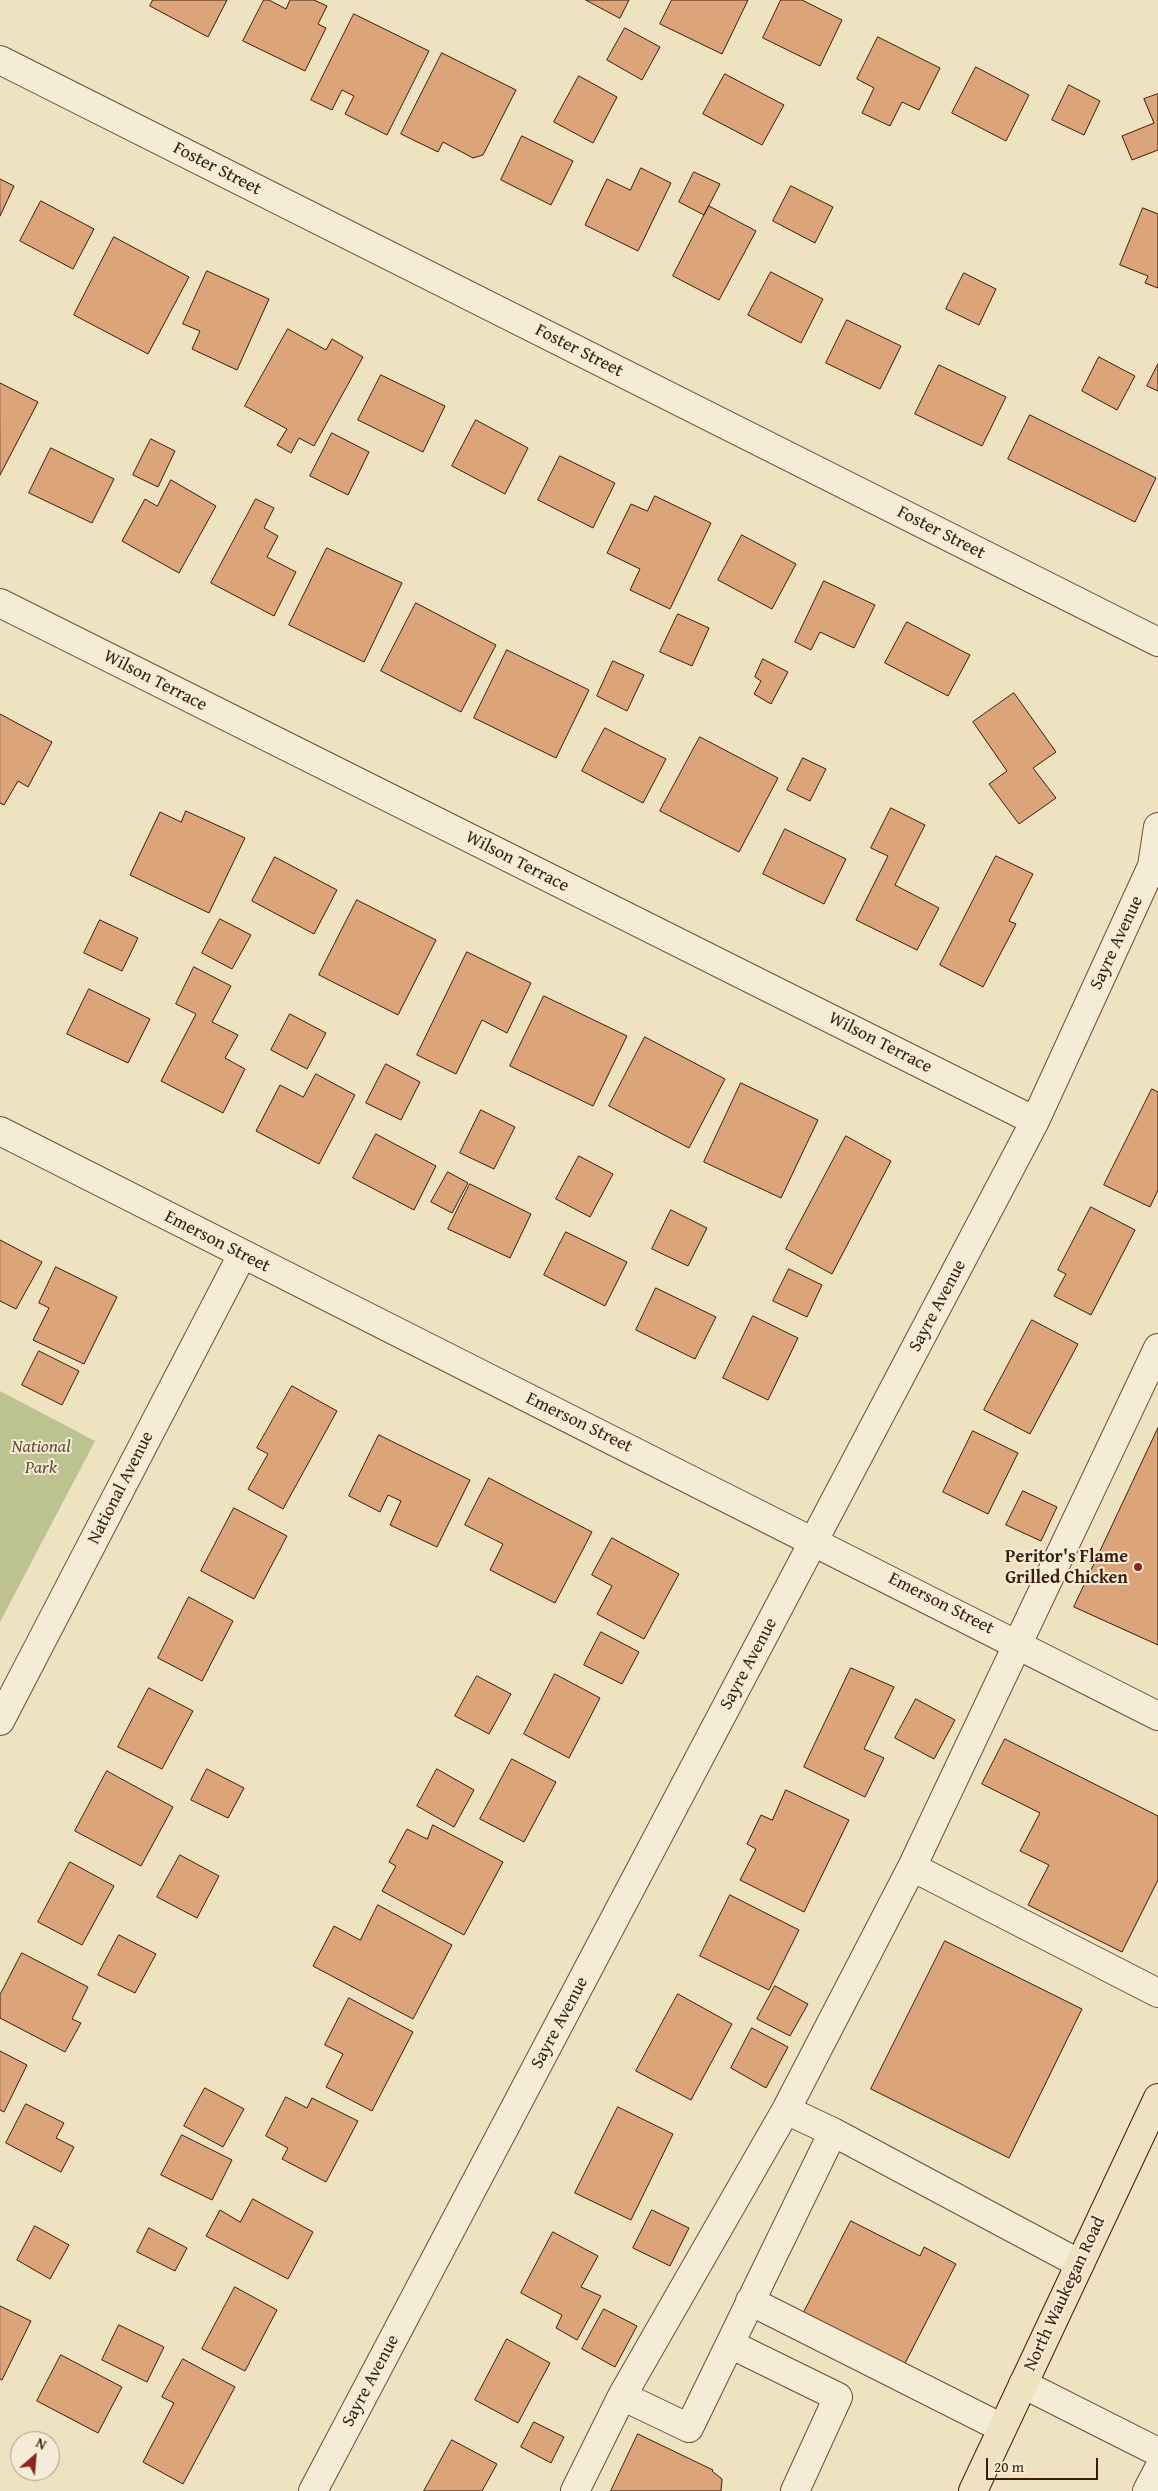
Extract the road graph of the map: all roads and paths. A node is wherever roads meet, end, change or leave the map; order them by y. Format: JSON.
{"nodes":[{"id":1,"x":0,"y":60,"type":"edge"},
{"id":2,"x":0,"y":603,"type":"edge"},
{"id":3,"x":1158,"y":642,"type":"edge"},
{"id":4,"x":1158,"y":827,"type":"edge"},
{"id":5,"x":1035,"y":1121,"type":"junction"},
{"id":6,"x":0,"y":1131,"type":"edge"},
{"id":7,"x":242,"y":1255,"type":"junction"},
{"id":8,"x":1158,"y":1348,"type":"edge"},
{"id":9,"x":814,"y":1540,"type":"junction"},
{"id":10,"x":1018,"y":1644,"type":"junction"},
{"id":11,"x":1158,"y":1716,"type":"edge"},
{"id":12,"x":0,"y":1721,"type":"edge"},
{"id":13,"x":912,"y":1867,"type":"junction"},
{"id":14,"x":1158,"y":1993,"type":"edge"},
{"id":15,"x":1158,"y":2098,"type":"edge"},
{"id":16,"x":786,"y":2110,"type":"junction"},
{"id":17,"x":833,"y":2132,"type":"junction"},
{"id":18,"x":1080,"y":2264,"type":"junction"},
{"id":19,"x":750,"y":2301,"type":"junction"},
{"id":20,"x":730,"y":2344,"type":"junction"},
{"id":21,"x":1023,"y":2384,"type":"junction"},
{"id":22,"x":622,"y":2396,"type":"junction"},
{"id":23,"x":1002,"y":2428,"type":"junction"},
{"id":24,"x":1158,"y":2452,"type":"edge"},
{"id":25,"x":1158,"y":2470,"type":"edge"},
{"id":26,"x":313,"y":2491,"type":"edge"},
{"id":27,"x":575,"y":2491,"type":"edge"},
{"id":28,"x":796,"y":2491,"type":"edge"},
{"id":29,"x":973,"y":2491,"type":"edge"},
{"id":30,"x":1147,"y":2491,"type":"edge"}],
"edges":[{"from":1,"to":3,"type":"street","name":"Foster Street"},
{"from":2,"to":5,"type":"street","name":"Wilson Terrace"},
{"from":4,"to":5,"type":"street","name":"Sayre Avenue"},
{"from":5,"to":9,"type":"street","name":"Sayre Avenue"},
{"from":6,"to":7,"type":"street","name":"Emerson Street"},
{"from":7,"to":9,"type":"street","name":"Emerson Street"},
{"from":7,"to":12,"type":"street","name":"National Avenue"},
{"from":8,"to":10,"type":"street"},
{"from":9,"to":10,"type":"street","name":"Emerson Street"},
{"from":9,"to":26,"type":"street","name":"Sayre Avenue"},
{"from":10,"to":11,"type":"street","name":"Emerson Street"},
{"from":10,"to":13,"type":"street"},
{"from":13,"to":14,"type":"street"},
{"from":13,"to":16,"type":"street"},
{"from":15,"to":18,"type":"main road","name":"North Waukegan Road"},
{"from":16,"to":17,"type":"street"},
{"from":16,"to":22,"type":"street"},
{"from":17,"to":18,"type":"street"},
{"from":17,"to":19,"type":"street"},
{"from":18,"to":21,"type":"main road","name":"North Waukegan Road"},
{"from":19,"to":20,"type":"street"},
{"from":19,"to":23,"type":"street"},
{"from":20,"to":22,"type":"street"},
{"from":20,"to":28,"type":"street"},
{"from":21,"to":23,"type":"main road","name":"North Waukegan Road"},
{"from":21,"to":24,"type":"street"},
{"from":22,"to":27,"type":"street"},
{"from":23,"to":29,"type":"main road","name":"North Waukegan Road"},
{"from":25,"to":30,"type":"street"}]}
